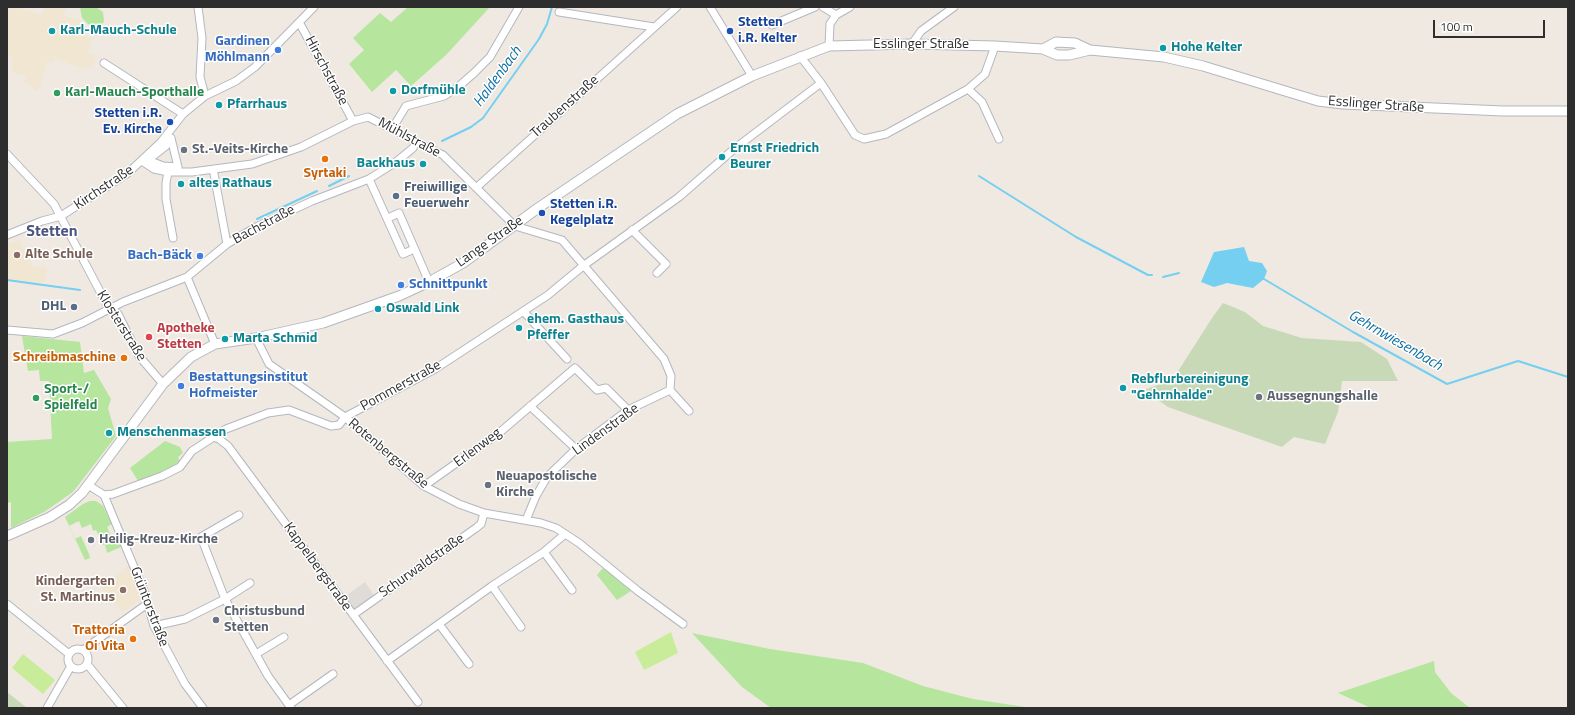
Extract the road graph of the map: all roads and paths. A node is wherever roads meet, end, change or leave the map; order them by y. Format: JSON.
{"nodes":[{"id":1,"x":198,"y":7,"type":"edge"},
{"id":2,"x":314,"y":7,"type":"edge"},
{"id":3,"x":519,"y":7,"type":"edge"},
{"id":4,"x":677,"y":7,"type":"edge"},
{"id":5,"x":710,"y":7,"type":"edge"},
{"id":6,"x":815,"y":7,"type":"edge"},
{"id":7,"x":823,"y":7,"type":"edge"},
{"id":8,"x":850,"y":7,"type":"edge"},
{"id":9,"x":954,"y":7,"type":"edge"},
{"id":10,"x":560,"y":12,"type":"dead end"},
{"id":11,"x":836,"y":15,"type":"junction"},
{"id":12,"x":299,"y":22,"type":"junction"},
{"id":13,"x":772,"y":25,"type":"dead end"},
{"id":14,"x":654,"y":27,"type":"junction"},
{"id":15,"x":912,"y":44,"type":"junction"},
{"id":16,"x":829,"y":46,"type":"junction"},
{"id":17,"x":995,"y":46,"type":"junction"},
{"id":18,"x":800,"y":56,"type":"junction"},
{"id":19,"x":104,"y":63,"type":"dead end"},
{"id":20,"x":752,"y":76,"type":"junction"},
{"id":21,"x":821,"y":83,"type":"junction"},
{"id":22,"x":968,"y":89,"type":"junction"},
{"id":23,"x":205,"y":96,"type":"junction"},
{"id":24,"x":1568,"y":111,"type":"edge"},
{"id":25,"x":183,"y":114,"type":"junction"},
{"id":26,"x":353,"y":121,"type":"junction"},
{"id":27,"x":392,"y":129,"type":"junction"},
{"id":28,"x":171,"y":138,"type":"joint"},
{"id":29,"x":999,"y":139,"type":"dead end"},
{"id":30,"x":416,"y":142,"type":"junction"},
{"id":31,"x":7,"y":154,"type":"edge"},
{"id":32,"x":142,"y":161,"type":"junction"},
{"id":33,"x":168,"y":172,"type":"junction"},
{"id":34,"x":213,"y":172,"type":"junction"},
{"id":35,"x":369,"y":179,"type":"junction"},
{"id":36,"x":477,"y":187,"type":"junction"},
{"id":37,"x":61,"y":216,"type":"junction"},
{"id":38,"x":388,"y":218,"type":"junction"},
{"id":39,"x":515,"y":226,"type":"junction"},
{"id":40,"x":632,"y":230,"type":"junction"},
{"id":41,"x":7,"y":235,"type":"edge"},
{"id":42,"x":173,"y":238,"type":"dead end"},
{"id":43,"x":227,"y":244,"type":"junction"},
{"id":44,"x":414,"y":249,"type":"junction"},
{"id":45,"x":583,"y":266,"type":"junction"},
{"id":46,"x":657,"y":272,"type":"dead end"},
{"id":47,"x":187,"y":277,"type":"junction"},
{"id":48,"x":429,"y":282,"type":"junction"},
{"id":49,"x":111,"y":308,"type":"junction"},
{"id":50,"x":524,"y":312,"type":"junction"},
{"id":51,"x":7,"y":330,"type":"edge"},
{"id":52,"x":256,"y":338,"type":"junction"},
{"id":53,"x":215,"y":344,"type":"junction"},
{"id":54,"x":566,"y":359,"type":"dead end"},
{"id":55,"x":163,"y":384,"type":"junction"},
{"id":56,"x":670,"y":390,"type":"junction"},
{"id":57,"x":530,"y":406,"type":"junction"},
{"id":58,"x":628,"y":410,"type":"junction"},
{"id":59,"x":689,"y":411,"type":"dead end"},
{"id":60,"x":345,"y":417,"type":"junction"},
{"id":61,"x":213,"y":437,"type":"junction"},
{"id":62,"x":576,"y":449,"type":"junction"},
{"id":63,"x":88,"y":485,"type":"junction"},
{"id":64,"x":424,"y":486,"type":"junction"},
{"id":65,"x":104,"y":494,"type":"junction"},
{"id":66,"x":484,"y":512,"type":"junction"},
{"id":67,"x":238,"y":515,"type":"dead end"},
{"id":68,"x":526,"y":520,"type":"junction"},
{"id":69,"x":565,"y":534,"type":"junction"},
{"id":70,"x":7,"y":536,"type":"edge"},
{"id":71,"x":544,"y":552,"type":"junction"},
{"id":72,"x":250,"y":583,"type":"dead end"},
{"id":73,"x":492,"y":586,"type":"junction"},
{"id":74,"x":572,"y":590,"type":"dead end"},
{"id":75,"x":225,"y":599,"type":"junction"},
{"id":76,"x":7,"y":604,"type":"edge"},
{"id":77,"x":147,"y":604,"type":"junction"},
{"id":78,"x":352,"y":615,"type":"junction"},
{"id":79,"x":440,"y":624,"type":"junction"},
{"id":80,"x":683,"y":624,"type":"dead end"},
{"id":81,"x":154,"y":626,"type":"junction"},
{"id":82,"x":521,"y":627,"type":"dead end"},
{"id":83,"x":284,"y":637,"type":"dead end"},
{"id":84,"x":83,"y":650,"type":"junction"},
{"id":85,"x":69,"y":654,"type":"junction"},
{"id":86,"x":256,"y":654,"type":"junction"},
{"id":87,"x":387,"y":661,"type":"junction"},
{"id":88,"x":86,"y":664,"type":"junction"},
{"id":89,"x":469,"y":664,"type":"dead end"},
{"id":90,"x":71,"y":666,"type":"junction"},
{"id":91,"x":333,"y":674,"type":"dead end"},
{"id":92,"x":418,"y":702,"type":"dead end"},
{"id":93,"x":290,"y":707,"type":"edge"},
{"id":94,"x":46,"y":708,"type":"edge"},
{"id":95,"x":123,"y":708,"type":"edge"},
{"id":96,"x":203,"y":708,"type":"edge"}],
"edges":[{"from":1,"to":23,"type":"street"},
{"from":2,"to":12,"type":"street","name":"Kirchstraße"},
{"from":3,"to":27,"type":"street"},
{"from":4,"to":14,"type":"street","name":"Traubenstraße"},
{"from":5,"to":20,"type":"street"},
{"from":6,"to":13,"type":"street"},
{"from":7,"to":11,"type":"street"},
{"from":8,"to":11,"type":"street"},
{"from":9,"to":15,"type":"street"},
{"from":10,"to":14,"type":"street"},
{"from":11,"to":16,"type":"street"},
{"from":12,"to":23,"type":"street","name":"Kirchstraße"},
{"from":12,"to":26,"type":"street","name":"Hirschstraße"},
{"from":14,"to":36,"type":"street","name":"Traubenstraße"},
{"from":15,"to":16,"type":"main road","name":"Esslinger Straße"},
{"from":15,"to":17,"type":"main road","name":"Esslinger Straße"},
{"from":16,"to":18,"type":"main road","name":"Esslinger Straße"},
{"from":17,"to":22,"type":"street"},
{"from":17,"to":24,"type":"main road","name":"Esslinger Straße"},
{"from":18,"to":20,"type":"main road","name":"Lange Straße"},
{"from":18,"to":21,"type":"street"},
{"from":19,"to":25,"type":"street"},
{"from":20,"to":39,"type":"main road","name":"Lange Straße"},
{"from":21,"to":22,"type":"street"},
{"from":21,"to":40,"type":"street","name":"Pommerstraße"},
{"from":22,"to":29,"type":"street"},
{"from":23,"to":25,"type":"street","name":"Kirchstraße"},
{"from":25,"to":32,"type":"street","name":"Kirchstraße"},
{"from":26,"to":27,"type":"street","name":"Mühlstraße"},
{"from":26,"to":34,"type":"street","name":"Mühlstraße"},
{"from":27,"to":30,"type":"street","name":"Mühlstraße"},
{"from":28,"to":28,"type":"street"},
{"from":30,"to":35,"type":"street","name":"Bachstraße"},
{"from":30,"to":36,"type":"street","name":"Mühlstraße"},
{"from":31,"to":37,"type":"street","name":"Klosterstraße"},
{"from":32,"to":33,"type":"street","name":"Mühlstraße"},
{"from":32,"to":37,"type":"street","name":"Kirchstraße"},
{"from":33,"to":34,"type":"street","name":"Mühlstraße"},
{"from":33,"to":42,"type":"street"},
{"from":34,"to":43,"type":"street"},
{"from":35,"to":38,"type":"street"},
{"from":35,"to":43,"type":"street","name":"Bachstraße"},
{"from":36,"to":39,"type":"street","name":"Mühlstraße"},
{"from":37,"to":41,"type":"street","name":"Kirchstraße"},
{"from":37,"to":49,"type":"street","name":"Klosterstraße"},
{"from":38,"to":44,"type":"street"},
{"from":38,"to":44,"type":"street"},
{"from":39,"to":45,"type":"street"},
{"from":39,"to":48,"type":"main road","name":"Lange Straße"},
{"from":40,"to":45,"type":"street","name":"Pommerstraße"},
{"from":40,"to":46,"type":"street"},
{"from":43,"to":47,"type":"street","name":"Bachstraße"},
{"from":44,"to":48,"type":"street"},
{"from":45,"to":50,"type":"street","name":"Pommerstraße"},
{"from":45,"to":56,"type":"street"},
{"from":47,"to":49,"type":"street","name":"Bachstraße"},
{"from":47,"to":53,"type":"street"},
{"from":48,"to":52,"type":"main road","name":"Lange Straße"},
{"from":49,"to":51,"type":"street","name":"Bachstraße"},
{"from":49,"to":55,"type":"street","name":"Klosterstraße"},
{"from":50,"to":54,"type":"street"},
{"from":50,"to":60,"type":"street","name":"Pommerstraße"},
{"from":52,"to":53,"type":"main road","name":"Lange Straße"},
{"from":52,"to":60,"type":"street","name":"Rotenbergstraße"},
{"from":53,"to":55,"type":"main road","name":"Lange Straße"},
{"from":55,"to":63,"type":"main road"},
{"from":56,"to":58,"type":"street","name":"Lindenstraße"},
{"from":56,"to":59,"type":"street"},
{"from":57,"to":58,"type":"street","name":"Erlenweg"},
{"from":57,"to":62,"type":"street"},
{"from":57,"to":64,"type":"street","name":"Erlenweg"},
{"from":58,"to":62,"type":"street","name":"Lindenstraße"},
{"from":60,"to":61,"type":"street","name":"Pommerstraße"},
{"from":60,"to":64,"type":"street","name":"Rotenbergstraße"},
{"from":61,"to":65,"type":"street","name":"Pommerstraße"},
{"from":61,"to":78,"type":"street","name":"Kappelbergstraße"},
{"from":62,"to":68,"type":"street","name":"Lindenstraße"},
{"from":63,"to":65,"type":"street"},
{"from":63,"to":70,"type":"main road"},
{"from":64,"to":66,"type":"street","name":"Rotenbergstraße"},
{"from":65,"to":77,"type":"street","name":"Grüntorstraße"},
{"from":66,"to":68,"type":"street","name":"Rotenbergstraße"},
{"from":66,"to":78,"type":"street","name":"Schurwaldstraße"},
{"from":67,"to":75,"type":"street"},
{"from":68,"to":69,"type":"street","name":"Rotenbergstraße"},
{"from":69,"to":71,"type":"street"},
{"from":69,"to":80,"type":"street","name":"Rotenbergstraße"},
{"from":71,"to":73,"type":"street"},
{"from":71,"to":74,"type":"street"},
{"from":72,"to":75,"type":"street"},
{"from":73,"to":79,"type":"street"},
{"from":73,"to":82,"type":"street"},
{"from":75,"to":81,"type":"street"},
{"from":75,"to":86,"type":"street"},
{"from":76,"to":85,"type":"street"},
{"from":77,"to":81,"type":"street","name":"Grüntorstraße"},
{"from":77,"to":84,"type":"street"},
{"from":78,"to":87,"type":"street","name":"Kappelbergstraße"},
{"from":79,"to":87,"type":"street"},
{"from":79,"to":89,"type":"street"},
{"from":81,"to":96,"type":"street","name":"Grüntorstraße"},
{"from":83,"to":86,"type":"street"},
{"from":84,"to":85,"type":"street"},
{"from":84,"to":88,"type":"street"},
{"from":85,"to":90,"type":"street"},
{"from":86,"to":93,"type":"street"},
{"from":87,"to":92,"type":"street","name":"Kappelbergstraße"},
{"from":88,"to":90,"type":"street"},
{"from":88,"to":95,"type":"street"},
{"from":90,"to":94,"type":"street"},
{"from":91,"to":93,"type":"street"}]}
